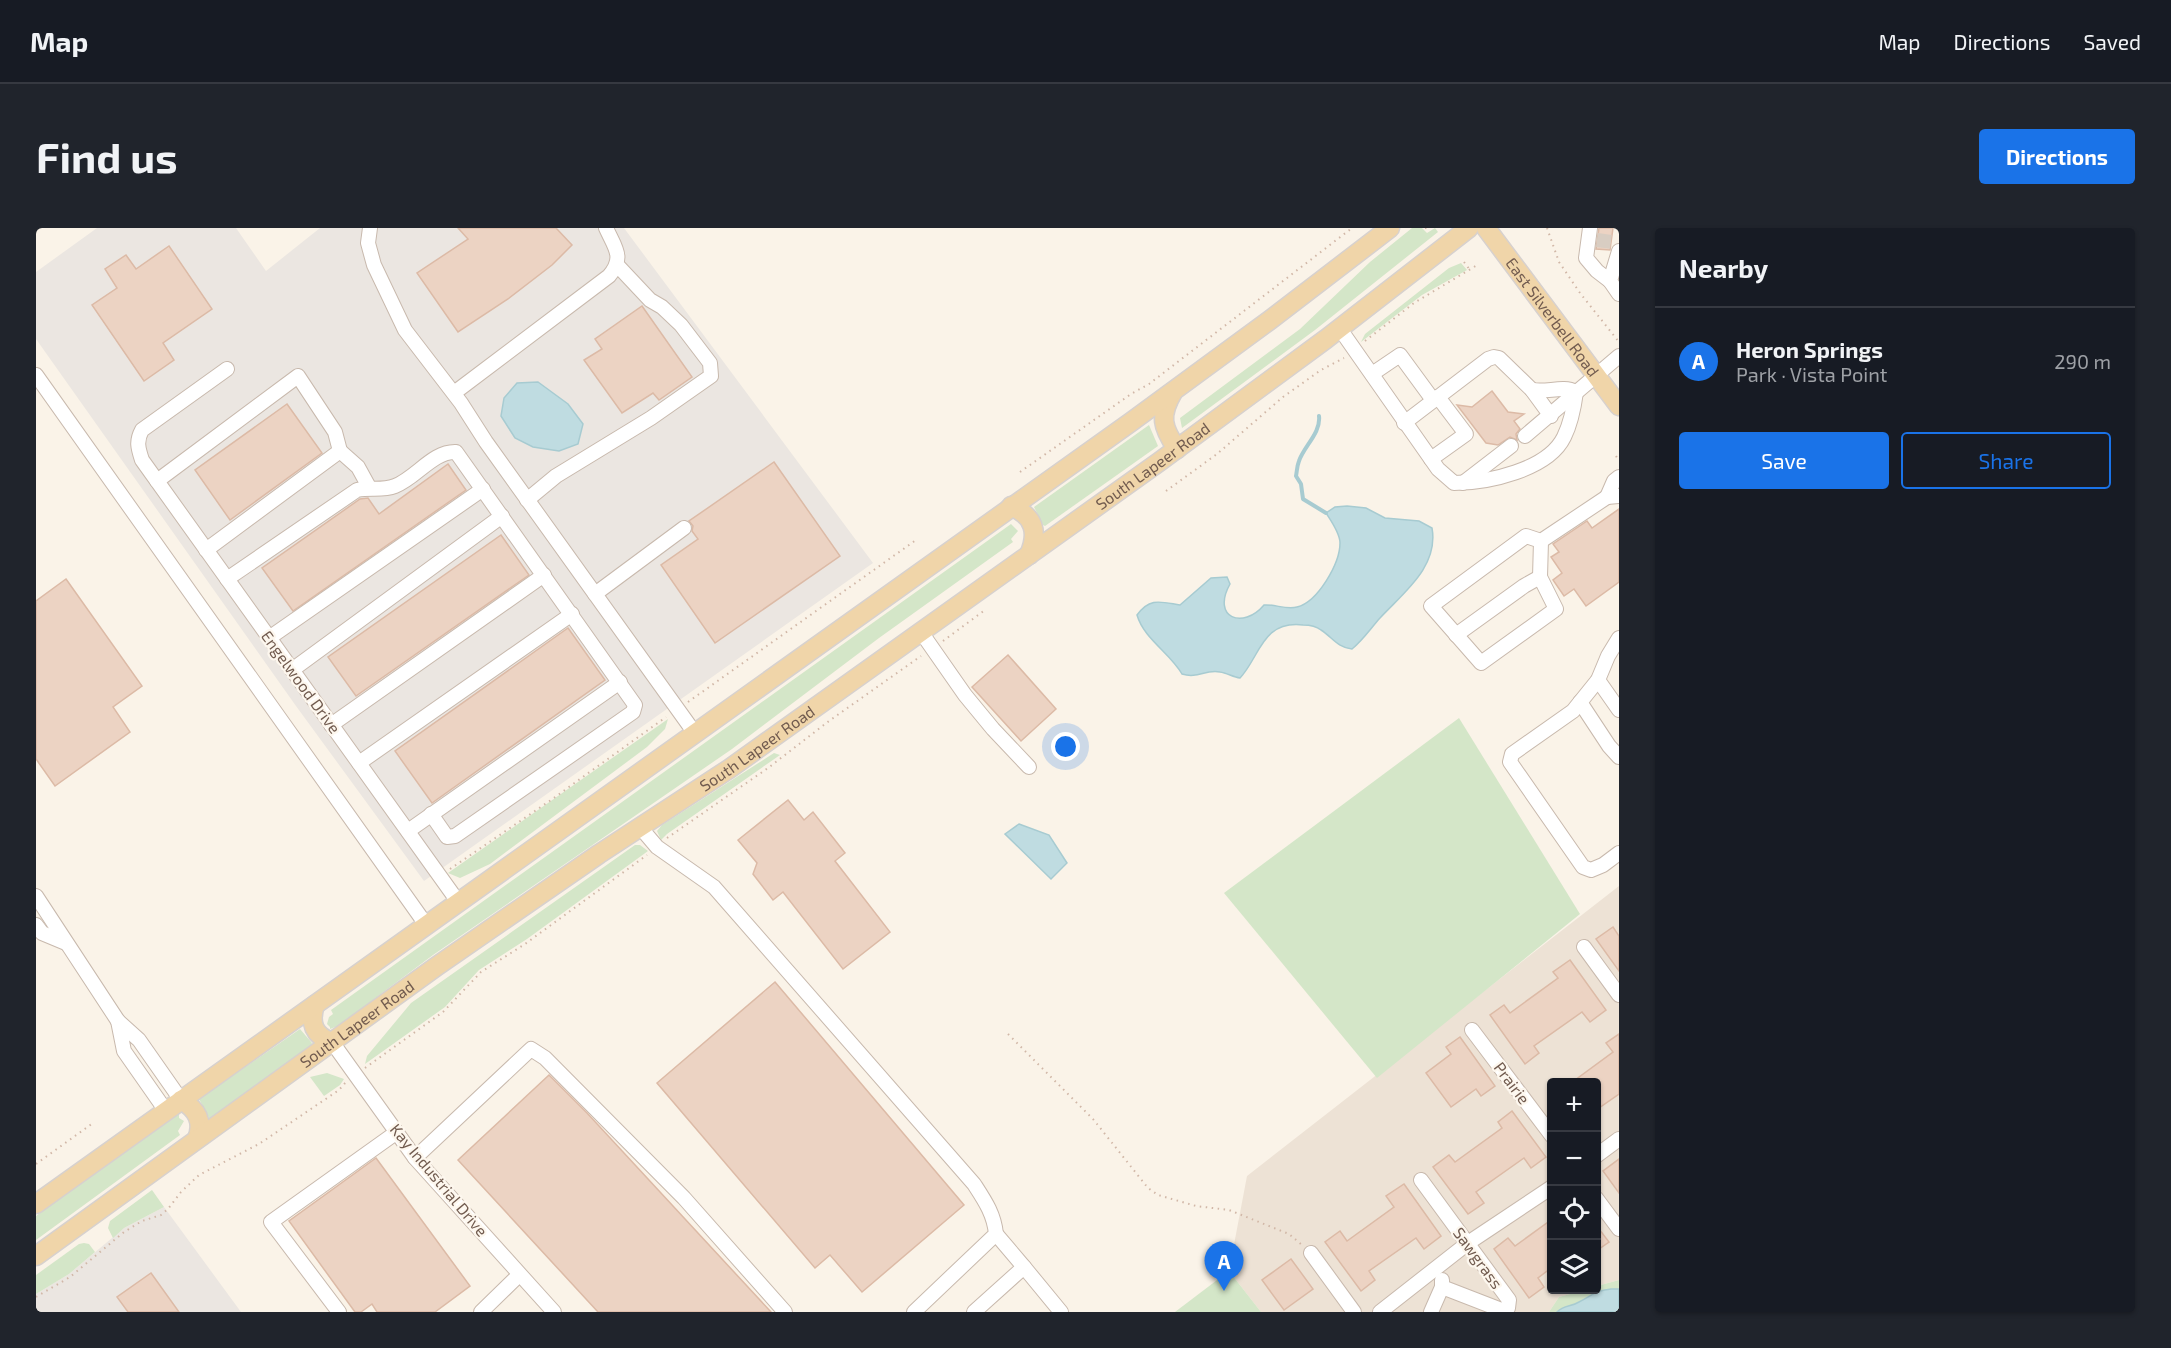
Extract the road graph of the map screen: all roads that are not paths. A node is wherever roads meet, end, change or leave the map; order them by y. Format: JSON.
{"nodes":[{"id":1,"x":370,"y":228,"type":"edge"},
{"id":2,"x":606,"y":228,"type":"edge"},
{"id":3,"x":1390,"y":228,"type":"edge"},
{"id":4,"x":1469,"y":228,"type":"edge"},
{"id":5,"x":1486,"y":228,"type":"edge"},
{"id":6,"x":1592,"y":236,"type":"edge"},
{"id":7,"x":1616,"y":246,"type":"edge"},
{"id":8,"x":618,"y":266,"type":"junction"},
{"id":9,"x":1610,"y":281,"type":"junction"},
{"id":10,"x":1619,"y":294,"type":"edge"},
{"id":11,"x":1340,"y":329,"type":"junction"},
{"id":12,"x":1619,"y":356,"type":"edge"},
{"id":13,"x":227,"y":369,"type":"dead end"},
{"id":14,"x":1372,"y":374,"type":"junction"},
{"id":15,"x":36,"y":375,"type":"edge"},
{"id":16,"x":1597,"y":376,"type":"junction"},
{"id":17,"x":1532,"y":390,"type":"junction"},
{"id":18,"x":1174,"y":391,"type":"junction"},
{"id":19,"x":1576,"y":392,"type":"junction"},
{"id":20,"x":454,"y":393,"type":"junction"},
{"id":21,"x":1436,"y":399,"type":"junction"},
{"id":22,"x":1619,"y":406,"type":"edge"},
{"id":23,"x":1551,"y":416,"type":"junction"},
{"id":24,"x":1404,"y":423,"type":"junction"},
{"id":25,"x":1525,"y":436,"type":"dead end"},
{"id":26,"x":1511,"y":446,"type":"dead end"},
{"id":27,"x":1177,"y":449,"type":"junction"},
{"id":28,"x":340,"y":451,"type":"junction"},
{"id":29,"x":1431,"y":459,"type":"junction"},
{"id":30,"x":1619,"y":477,"type":"edge"},
{"id":31,"x":157,"y":481,"type":"junction"},
{"id":32,"x":1463,"y":483,"type":"junction"},
{"id":33,"x":369,"y":487,"type":"junction"},
{"id":34,"x":483,"y":489,"type":"junction"},
{"id":35,"x":1613,"y":496,"type":"edge"},
{"id":36,"x":527,"y":500,"type":"junction"},
{"id":37,"x":1011,"y":506,"type":"junction"},
{"id":38,"x":502,"y":516,"type":"junction"},
{"id":39,"x":684,"y":528,"type":"dead end"},
{"id":40,"x":1541,"y":540,"type":"junction"},
{"id":41,"x":206,"y":550,"type":"junction"},
{"id":42,"x":1029,"y":555,"type":"junction"},
{"id":43,"x":544,"y":575,"type":"junction"},
{"id":44,"x":1540,"y":577,"type":"junction"},
{"id":45,"x":227,"y":579,"type":"junction"},
{"id":46,"x":595,"y":594,"type":"junction"},
{"id":47,"x":572,"y":614,"type":"junction"},
{"id":48,"x":921,"y":632,"type":"junction"},
{"id":49,"x":1456,"y":635,"type":"junction"},
{"id":50,"x":269,"y":638,"type":"junction"},
{"id":51,"x":1619,"y":638,"type":"edge"},
{"id":52,"x":292,"y":670,"type":"junction"},
{"id":53,"x":1598,"y":680,"type":"junction"},
{"id":54,"x":620,"y":681,"type":"junction"},
{"id":55,"x":1580,"y":702,"type":"junction"},
{"id":56,"x":1619,"y":710,"type":"edge"},
{"id":57,"x":331,"y":725,"type":"junction"},
{"id":58,"x":694,"y":732,"type":"junction"},
{"id":59,"x":1619,"y":758,"type":"edge"},
{"id":60,"x":359,"y":763,"type":"junction"},
{"id":61,"x":1029,"y":767,"type":"dead end"},
{"id":62,"x":431,"y":814,"type":"junction"},
{"id":63,"x":640,"y":827,"type":"junction"},
{"id":64,"x":408,"y":831,"type":"junction"},
{"id":65,"x":1619,"y":854,"type":"edge"},
{"id":66,"x":36,"y":896,"type":"edge"},
{"id":67,"x":459,"y":903,"type":"junction"},
{"id":68,"x":36,"y":925,"type":"edge"},
{"id":69,"x":427,"y":926,"type":"junction"},
{"id":70,"x":66,"y":943,"type":"junction"},
{"id":71,"x":1584,"y":947,"type":"dead end"},
{"id":72,"x":1619,"y":995,"type":"edge"},
{"id":73,"x":315,"y":1005,"type":"junction"},
{"id":74,"x":118,"y":1020,"type":"junction"},
{"id":75,"x":1472,"y":1029,"type":"dead end"},
{"id":76,"x":332,"y":1042,"type":"junction"},
{"id":77,"x":181,"y":1100,"type":"junction"},
{"id":78,"x":166,"y":1111,"type":"junction"},
{"id":79,"x":397,"y":1132,"type":"junction"},
{"id":80,"x":1548,"y":1132,"type":"edge"},
{"id":81,"x":197,"y":1139,"type":"junction"},
{"id":82,"x":1619,"y":1139,"type":"edge"},
{"id":83,"x":1601,"y":1152,"type":"edge"},
{"id":84,"x":415,"y":1158,"type":"junction"},
{"id":85,"x":1421,"y":1180,"type":"dead end"},
{"id":86,"x":1547,"y":1190,"type":"edge"},
{"id":87,"x":36,"y":1204,"type":"edge"},
{"id":88,"x":1601,"y":1205,"type":"edge"},
{"id":89,"x":1619,"y":1229,"type":"edge"},
{"id":90,"x":996,"y":1234,"type":"junction"},
{"id":91,"x":1468,"y":1243,"type":"junction"},
{"id":92,"x":1311,"y":1253,"type":"road end"},
{"id":93,"x":36,"y":1256,"type":"edge"},
{"id":94,"x":1444,"y":1263,"type":"junction"},
{"id":95,"x":1024,"y":1267,"type":"junction"},
{"id":96,"x":519,"y":1275,"type":"junction"},
{"id":97,"x":1442,"y":1287,"type":"junction"},
{"id":98,"x":339,"y":1312,"type":"edge"},
{"id":99,"x":481,"y":1312,"type":"edge"},
{"id":100,"x":554,"y":1312,"type":"edge"},
{"id":101,"x":785,"y":1312,"type":"edge"},
{"id":102,"x":914,"y":1312,"type":"edge"},
{"id":103,"x":974,"y":1312,"type":"edge"},
{"id":104,"x":1061,"y":1312,"type":"edge"},
{"id":105,"x":1354,"y":1312,"type":"edge"},
{"id":106,"x":1380,"y":1312,"type":"edge"},
{"id":107,"x":1431,"y":1312,"type":"edge"}],
"edges":[{"from":1,"to":20,"type":"street"},
{"from":2,"to":8,"type":"street"},
{"from":3,"to":18,"type":"main road"},
{"from":4,"to":11,"type":"main road","name":"South Lapeer Road"},
{"from":5,"to":16,"type":"main road","name":"East Silverbell Road"},
{"from":6,"to":9,"type":"street"},
{"from":7,"to":9,"type":"street"},
{"from":8,"to":20,"type":"street"},
{"from":8,"to":36,"type":"street"},
{"from":9,"to":10,"type":"street"},
{"from":11,"to":14,"type":"street"},
{"from":11,"to":27,"type":"main road","name":"South Lapeer Road"},
{"from":12,"to":16,"type":"street"},
{"from":13,"to":31,"type":"street","name":"Engelwood Drive"},
{"from":14,"to":21,"type":"street"},
{"from":14,"to":24,"type":"street"},
{"from":15,"to":69,"type":"street"},
{"from":16,"to":19,"type":"street"},
{"from":16,"to":22,"type":"main road","name":"East Silverbell Road"},
{"from":17,"to":19,"type":"street"},
{"from":17,"to":21,"type":"street"},
{"from":17,"to":23,"type":"street"},
{"from":18,"to":27,"type":"main road"},
{"from":18,"to":37,"type":"main road"},
{"from":19,"to":23,"type":"street"},
{"from":19,"to":32,"type":"street"},
{"from":20,"to":36,"type":"street"},
{"from":21,"to":24,"type":"street"},
{"from":21,"to":29,"type":"street"},
{"from":23,"to":25,"type":"street"},
{"from":24,"to":29,"type":"street"},
{"from":26,"to":32,"type":"street"},
{"from":27,"to":42,"type":"main road","name":"South Lapeer Road"},
{"from":28,"to":31,"type":"street"},
{"from":28,"to":33,"type":"street"},
{"from":28,"to":41,"type":"street"},
{"from":29,"to":32,"type":"street"},
{"from":30,"to":35,"type":"street"},
{"from":31,"to":41,"type":"street","name":"Engelwood Drive"},
{"from":33,"to":34,"type":"street"},
{"from":33,"to":45,"type":"street"},
{"from":34,"to":38,"type":"street"},
{"from":34,"to":50,"type":"street"},
{"from":35,"to":40,"type":"street"},
{"from":36,"to":46,"type":"street"},
{"from":37,"to":42,"type":"main road"},
{"from":37,"to":58,"type":"main road"},
{"from":38,"to":43,"type":"street"},
{"from":38,"to":52,"type":"street"},
{"from":39,"to":46,"type":"street"},
{"from":40,"to":44,"type":"street"},
{"from":40,"to":49,"type":"street"},
{"from":41,"to":45,"type":"street","name":"Engelwood Drive"},
{"from":42,"to":48,"type":"main road","name":"South Lapeer Road"},
{"from":43,"to":47,"type":"street"},
{"from":43,"to":57,"type":"street"},
{"from":44,"to":49,"type":"street"},
{"from":44,"to":49,"type":"street"},
{"from":45,"to":50,"type":"street","name":"Engelwood Drive"},
{"from":46,"to":58,"type":"street"},
{"from":47,"to":54,"type":"street"},
{"from":47,"to":60,"type":"street"},
{"from":48,"to":61,"type":"street"},
{"from":48,"to":63,"type":"main road","name":"South Lapeer Road"},
{"from":50,"to":52,"type":"street","name":"Engelwood Drive"},
{"from":51,"to":53,"type":"street"},
{"from":52,"to":57,"type":"street","name":"Engelwood Drive"},
{"from":53,"to":55,"type":"street"},
{"from":53,"to":56,"type":"street"},
{"from":54,"to":62,"type":"street"},
{"from":54,"to":62,"type":"street"},
{"from":55,"to":59,"type":"street"},
{"from":55,"to":65,"type":"street"},
{"from":57,"to":60,"type":"street","name":"Engelwood Drive"},
{"from":58,"to":67,"type":"main road"},
{"from":60,"to":64,"type":"street","name":"Engelwood Drive"},
{"from":62,"to":64,"type":"street"},
{"from":63,"to":76,"type":"main road","name":"South Lapeer Road"},
{"from":63,"to":90,"type":"street"},
{"from":64,"to":67,"type":"street","name":"Engelwood Drive"},
{"from":66,"to":70,"type":"street"},
{"from":67,"to":69,"type":"main road"},
{"from":68,"to":70,"type":"street"},
{"from":69,"to":73,"type":"main road"},
{"from":70,"to":74,"type":"street"},
{"from":71,"to":72,"type":"street"},
{"from":73,"to":76,"type":"main road"},
{"from":73,"to":77,"type":"main road"},
{"from":74,"to":77,"type":"street"},
{"from":74,"to":78,"type":"street"},
{"from":75,"to":80,"type":"street","name":"Prairie"},
{"from":76,"to":79,"type":"street","name":"Kay Industrial Drive"},
{"from":76,"to":81,"type":"main road","name":"South Lapeer Road"},
{"from":77,"to":78,"type":"main road"},
{"from":77,"to":81,"type":"main road"},
{"from":78,"to":87,"type":"main road"},
{"from":79,"to":84,"type":"street","name":"Kay Industrial Drive"},
{"from":79,"to":98,"type":"street"},
{"from":81,"to":93,"type":"main road","name":"South Lapeer Road"},
{"from":82,"to":83,"type":"street"},
{"from":84,"to":96,"type":"street","name":"Kay Industrial Drive"},
{"from":84,"to":101,"type":"street"},
{"from":85,"to":91,"type":"street","name":"Sawgrass"},
{"from":86,"to":91,"type":"street"},
{"from":88,"to":89,"type":"street"},
{"from":90,"to":95,"type":"street"},
{"from":90,"to":102,"type":"street"},
{"from":91,"to":94,"type":"street"},
{"from":91,"to":97,"type":"street","name":"Sawgrass"},
{"from":92,"to":105,"type":"street"},
{"from":94,"to":97,"type":"street"},
{"from":94,"to":106,"type":"street"},
{"from":95,"to":103,"type":"street"},
{"from":95,"to":104,"type":"street"},
{"from":96,"to":99,"type":"street"},
{"from":96,"to":100,"type":"street","name":"Kay Industrial Drive"},
{"from":97,"to":107,"type":"street"}]}
